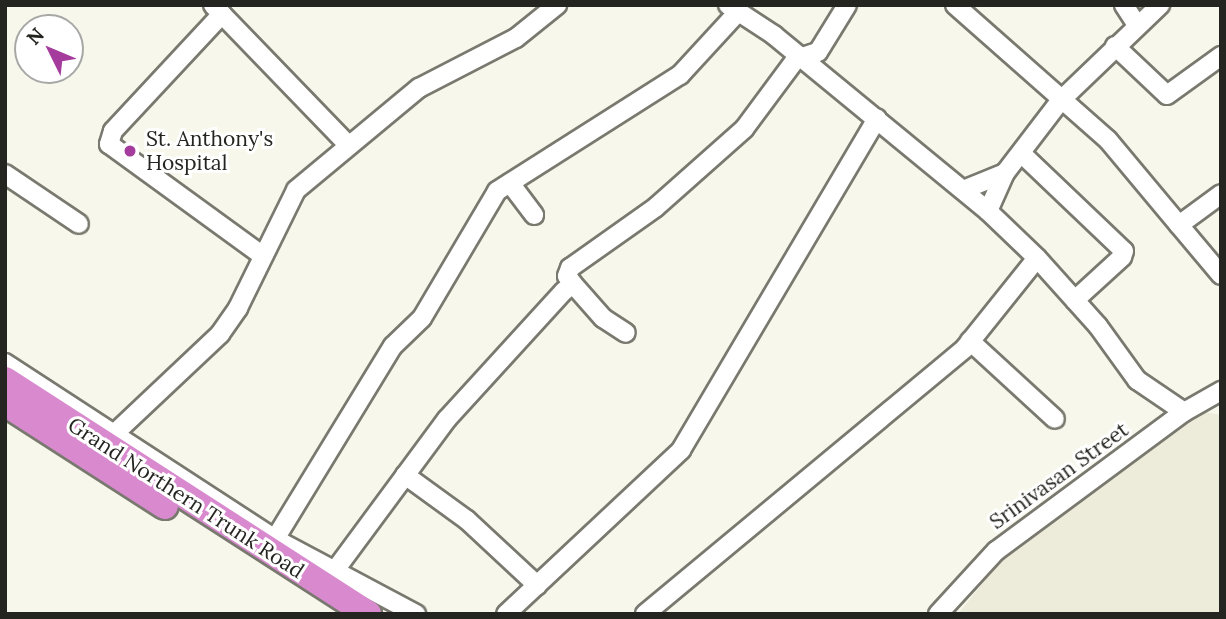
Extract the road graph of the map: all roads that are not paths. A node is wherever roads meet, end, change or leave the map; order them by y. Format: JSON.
{"nodes":[{"id":1,"x":557,"y":5,"type":"edge"},
{"id":2,"x":847,"y":5,"type":"edge"},
{"id":3,"x":955,"y":5,"type":"edge"},
{"id":4,"x":1124,"y":5,"type":"edge"},
{"id":5,"x":1160,"y":5,"type":"edge"},
{"id":6,"x":733,"y":9,"type":"edge"},
{"id":7,"x":218,"y":10,"type":"edge"},
{"id":8,"x":1137,"y":25,"type":"junction"},
{"id":9,"x":1115,"y":46,"type":"junction"},
{"id":10,"x":1221,"y":56,"type":"edge"},
{"id":11,"x":803,"y":58,"type":"junction"},
{"id":12,"x":1060,"y":101,"type":"junction"},
{"id":13,"x":877,"y":120,"type":"junction"},
{"id":14,"x":348,"y":145,"type":"junction"},
{"id":15,"x":1021,"y":153,"type":"junction"},
{"id":16,"x":1005,"y":173,"type":"junction"},
{"id":17,"x":5,"y":174,"type":"edge"},
{"id":18,"x":510,"y":183,"type":"junction"},
{"id":19,"x":963,"y":190,"type":"junction"},
{"id":20,"x":1221,"y":194,"type":"edge"},
{"id":21,"x":988,"y":211,"type":"junction"},
{"id":22,"x":534,"y":215,"type":"dead end"},
{"id":23,"x":79,"y":224,"type":"dead end"},
{"id":24,"x":1179,"y":225,"type":"junction"},
{"id":25,"x":263,"y":256,"type":"junction"},
{"id":26,"x":1037,"y":258,"type":"junction"},
{"id":27,"x":1221,"y":275,"type":"edge"},
{"id":28,"x":573,"y":284,"type":"junction"},
{"id":29,"x":1075,"y":300,"type":"junction"},
{"id":30,"x":626,"y":334,"type":"dead end"},
{"id":31,"x":970,"y":341,"type":"junction"},
{"id":32,"x":5,"y":363,"type":"edge"},
{"id":33,"x":5,"y":380,"type":"edge"},
{"id":34,"x":1221,"y":391,"type":"edge"},
{"id":35,"x":5,"y":403,"type":"edge"},
{"id":36,"x":1184,"y":412,"type":"junction"},
{"id":37,"x":1055,"y":419,"type":"dead end"},
{"id":38,"x":114,"y":433,"type":"junction"},
{"id":39,"x":405,"y":475,"type":"junction"},
{"id":40,"x":275,"y":539,"type":"junction"},
{"id":41,"x":333,"y":573,"type":"junction"},
{"id":42,"x":537,"y":585,"type":"junction"},
{"id":43,"x":331,"y":614,"type":"edge"},
{"id":44,"x":368,"y":614,"type":"edge"},
{"id":45,"x":416,"y":614,"type":"edge"},
{"id":46,"x":506,"y":614,"type":"edge"},
{"id":47,"x":645,"y":614,"type":"edge"},
{"id":48,"x":938,"y":614,"type":"edge"}],
"edges":[{"from":1,"to":14,"type":"street"},
{"from":2,"to":11,"type":"street"},
{"from":3,"to":12,"type":"street"},
{"from":4,"to":8,"type":"street"},
{"from":5,"to":8,"type":"street"},
{"from":6,"to":11,"type":"street"},
{"from":6,"to":18,"type":"street"},
{"from":7,"to":14,"type":"street"},
{"from":7,"to":25,"type":"street"},
{"from":8,"to":9,"type":"street"},
{"from":9,"to":10,"type":"street"},
{"from":9,"to":12,"type":"street"},
{"from":11,"to":13,"type":"street"},
{"from":11,"to":28,"type":"street"},
{"from":12,"to":15,"type":"street"},
{"from":12,"to":24,"type":"street"},
{"from":13,"to":19,"type":"street"},
{"from":13,"to":42,"type":"street"},
{"from":14,"to":25,"type":"street"},
{"from":15,"to":16,"type":"street"},
{"from":15,"to":29,"type":"street"},
{"from":16,"to":19,"type":"street"},
{"from":16,"to":21,"type":"street"},
{"from":17,"to":23,"type":"street"},
{"from":18,"to":22,"type":"street"},
{"from":18,"to":40,"type":"street"},
{"from":19,"to":21,"type":"street"},
{"from":20,"to":24,"type":"street"},
{"from":21,"to":26,"type":"street"},
{"from":24,"to":27,"type":"street"},
{"from":25,"to":38,"type":"street"},
{"from":26,"to":29,"type":"street"},
{"from":26,"to":31,"type":"street"},
{"from":28,"to":30,"type":"street"},
{"from":28,"to":39,"type":"street"},
{"from":29,"to":36,"type":"street"},
{"from":31,"to":37,"type":"street"},
{"from":31,"to":47,"type":"street"},
{"from":32,"to":38,"type":"street"},
{"from":33,"to":44,"type":"highway","name":"Grand Northern Trunk Road"},
{"from":34,"to":36,"type":"street","name":"Srinivasan Street"},
{"from":35,"to":43,"type":"highway","name":"Grand Northern Trunk Road"},
{"from":36,"to":48,"type":"street","name":"Srinivasan Street"},
{"from":38,"to":40,"type":"street"},
{"from":39,"to":41,"type":"street"},
{"from":39,"to":42,"type":"street"},
{"from":40,"to":41,"type":"street"},
{"from":41,"to":45,"type":"street"},
{"from":42,"to":46,"type":"street"}]}
